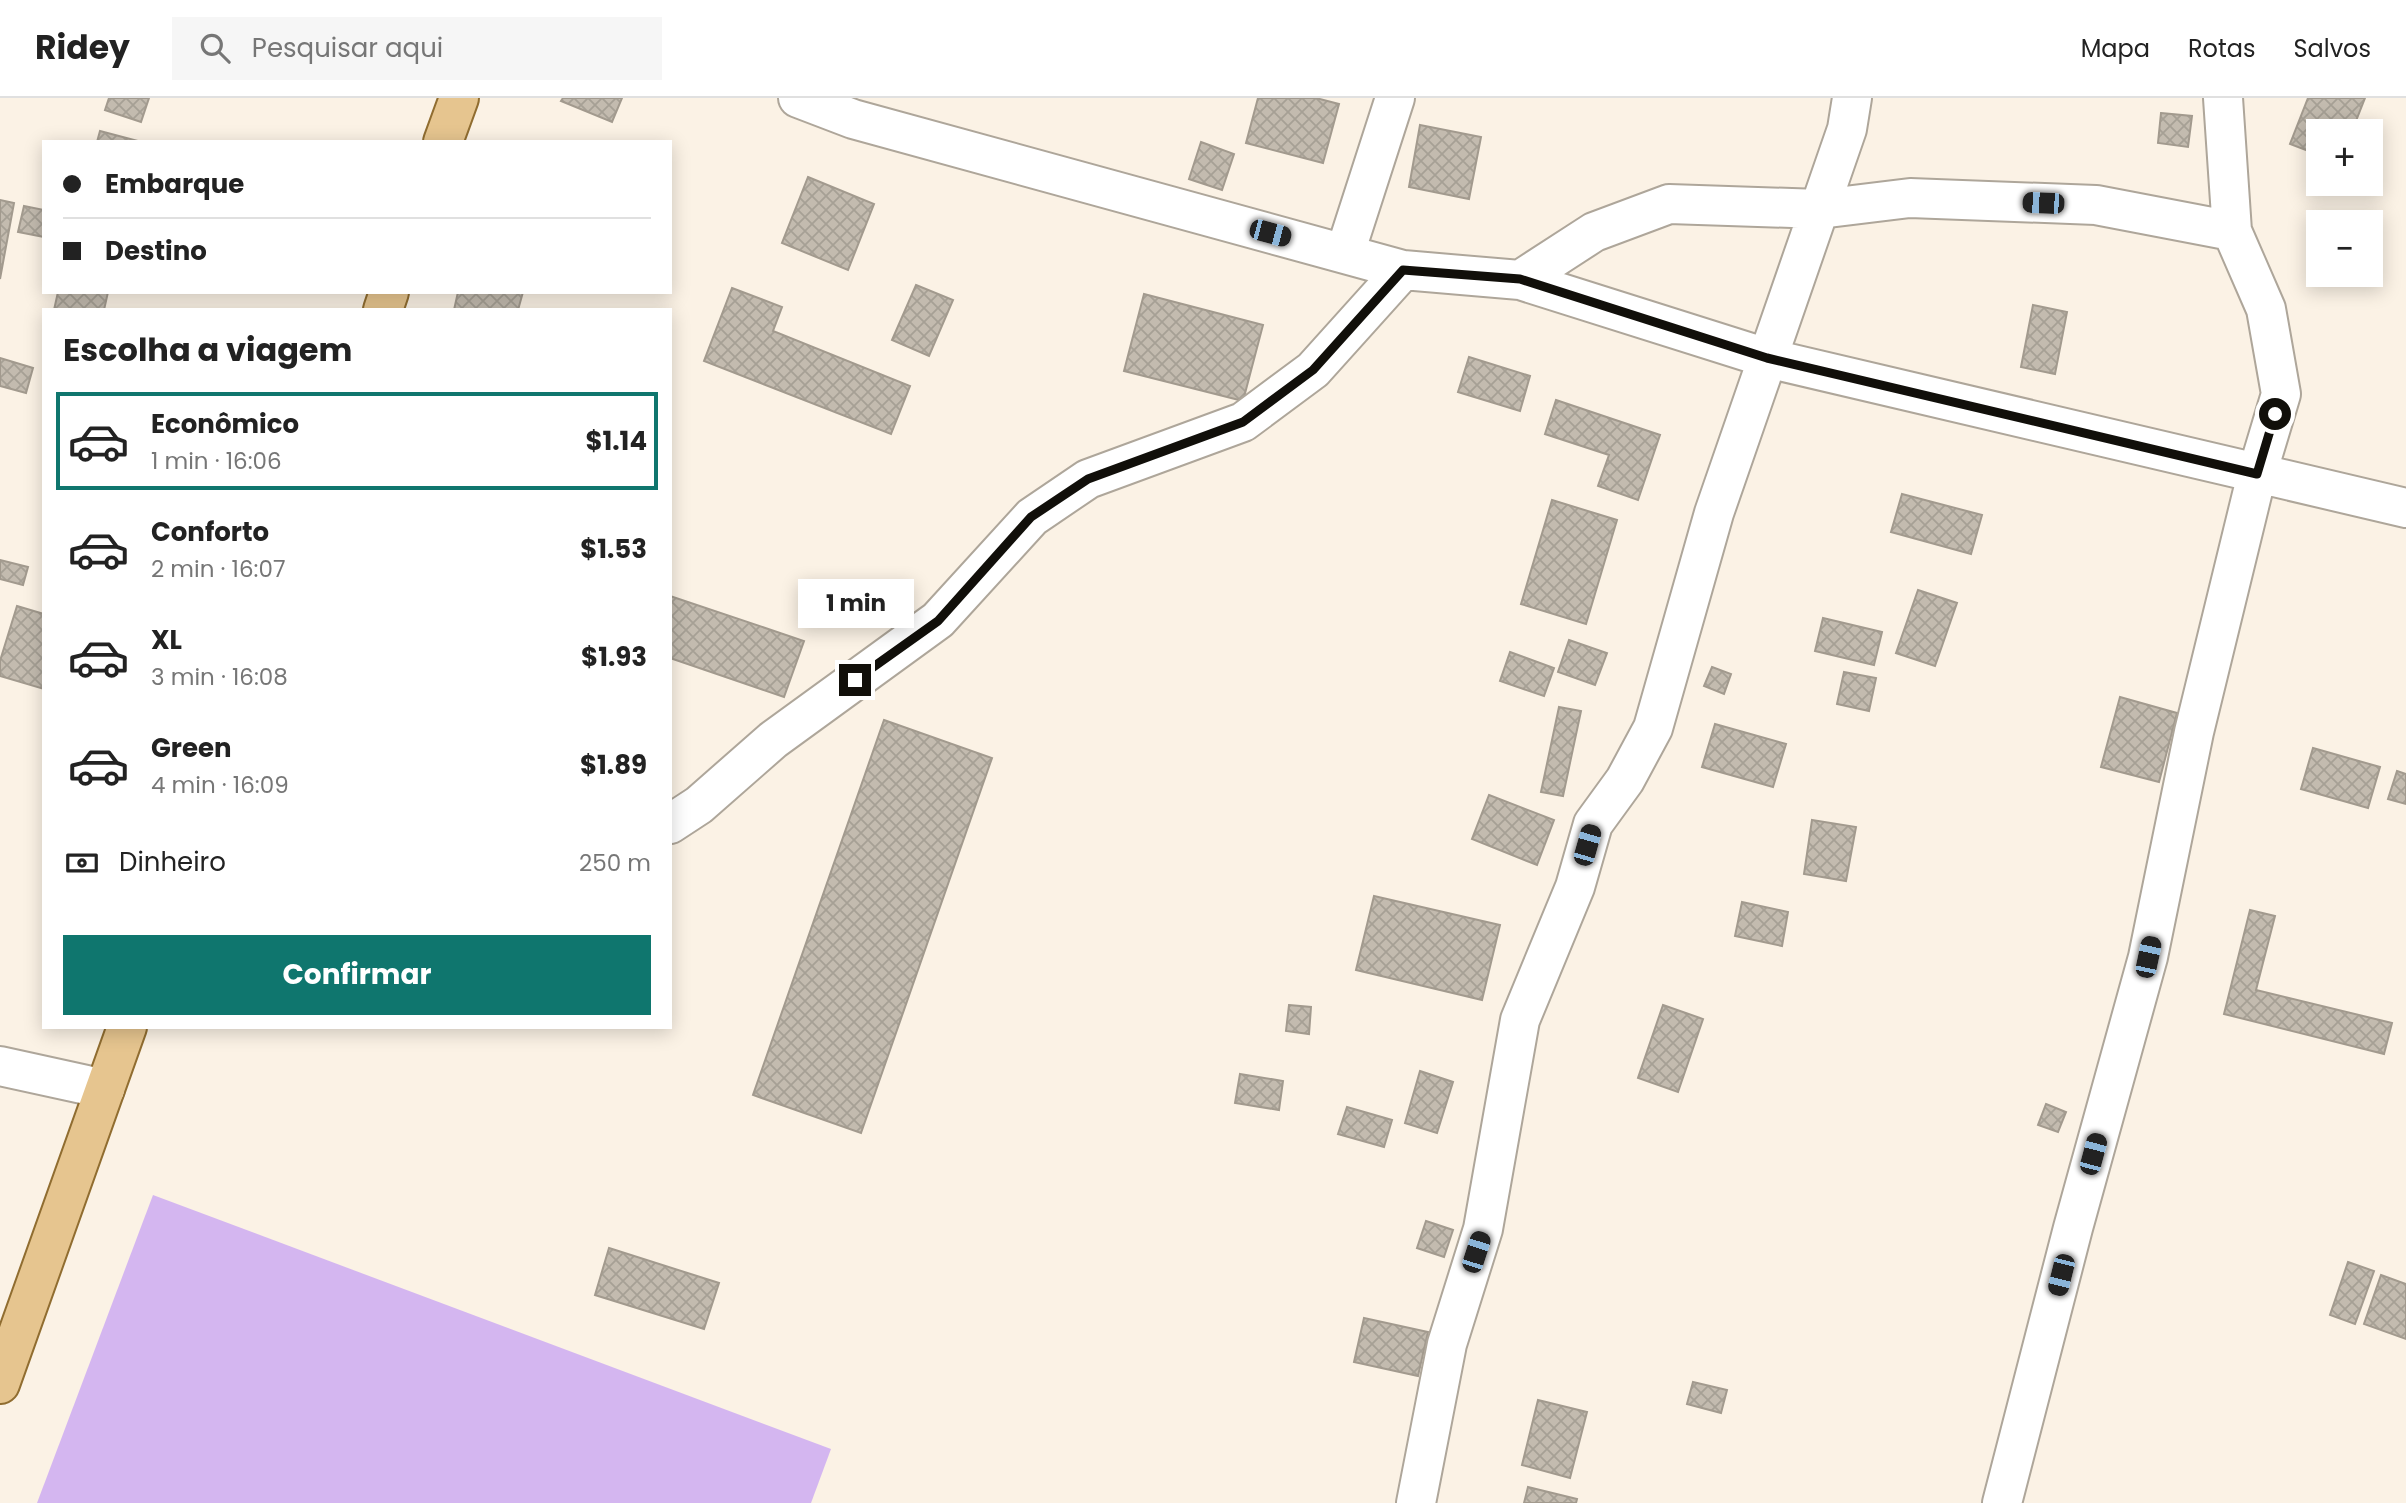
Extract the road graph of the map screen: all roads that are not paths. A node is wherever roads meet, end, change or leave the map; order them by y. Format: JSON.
{"nodes":[{"id":1,"x":459,"y":98,"type":"edge"},
{"id":2,"x":798,"y":98,"type":"edge"},
{"id":3,"x":1395,"y":98,"type":"edge"},
{"id":4,"x":1852,"y":98,"type":"edge"},
{"id":5,"x":2223,"y":98,"type":"edge"},
{"id":6,"x":444,"y":140,"type":"edge"},
{"id":7,"x":1819,"y":209,"type":"junction"},
{"id":8,"x":2232,"y":231,"type":"junction"},
{"id":9,"x":1345,"y":253,"type":"junction"},
{"id":10,"x":1403,"y":270,"type":"junction"},
{"id":11,"x":1520,"y":279,"type":"junction"},
{"id":12,"x":1767,"y":358,"type":"junction"},
{"id":13,"x":2257,"y":474,"type":"junction"},
{"id":14,"x":2406,"y":508,"type":"edge"},
{"id":15,"x":672,"y":823,"type":"edge"},
{"id":16,"x":126,"y":1029,"type":"edge"},
{"id":17,"x":0,"y":1066,"type":"edge"},
{"id":18,"x":105,"y":1089,"type":"junction"},
{"id":19,"x":0,"y":1384,"type":"edge"},
{"id":20,"x":1416,"y":1503,"type":"edge"},
{"id":21,"x":2002,"y":1503,"type":"edge"}],
"edges":[{"from":1,"to":6,"type":"main road"},
{"from":2,"to":9,"type":"street"},
{"from":3,"to":9,"type":"street"},
{"from":4,"to":7,"type":"street"},
{"from":5,"to":8,"type":"street"},
{"from":7,"to":8,"type":"street"},
{"from":7,"to":11,"type":"street"},
{"from":7,"to":12,"type":"street"},
{"from":8,"to":13,"type":"street"},
{"from":9,"to":10,"type":"street"},
{"from":10,"to":11,"type":"street"},
{"from":10,"to":15,"type":"street"},
{"from":11,"to":12,"type":"street"},
{"from":12,"to":13,"type":"street"},
{"from":12,"to":20,"type":"street"},
{"from":13,"to":14,"type":"street"},
{"from":13,"to":21,"type":"street"},
{"from":16,"to":18,"type":"main road"},
{"from":17,"to":18,"type":"street"},
{"from":18,"to":19,"type":"main road"}]}
